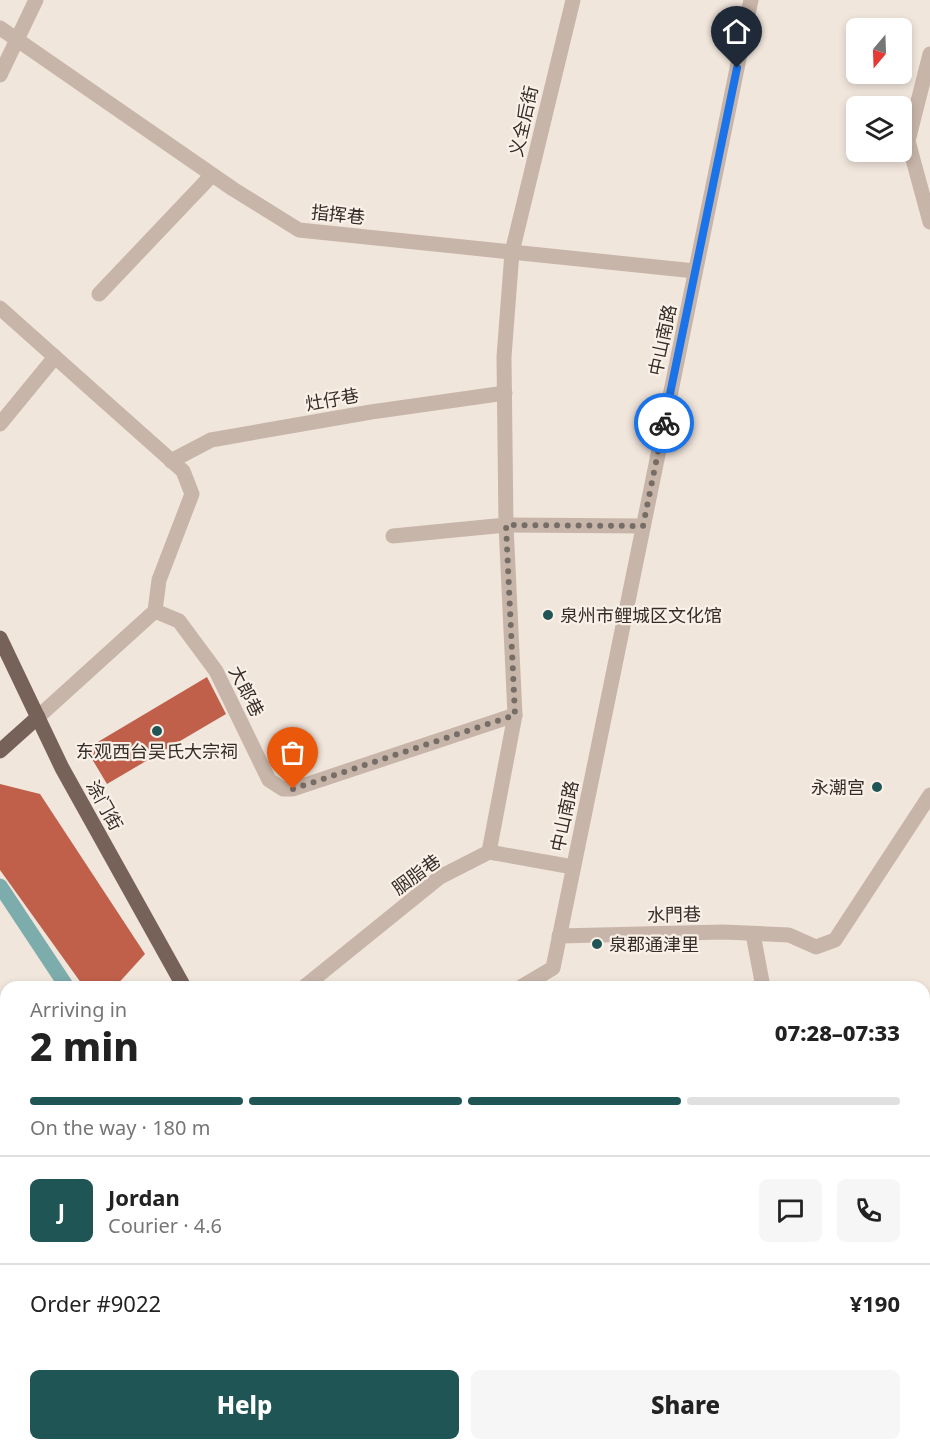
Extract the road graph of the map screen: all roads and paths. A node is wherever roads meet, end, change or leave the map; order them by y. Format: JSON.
{"nodes":[{"id":1,"x":36,"y":0,"type":"edge"},
{"id":2,"x":573,"y":0,"type":"edge"},
{"id":3,"x":751,"y":0,"type":"edge"},
{"id":4,"x":0,"y":28,"type":"edge"},
{"id":5,"x":18,"y":41,"type":"junction"},
{"id":6,"x":930,"y":54,"type":"edge"},
{"id":7,"x":0,"y":75,"type":"edge"},
{"id":8,"x":212,"y":174,"type":"junction"},
{"id":9,"x":930,"y":222,"type":"edge"},
{"id":10,"x":512,"y":252,"type":"junction"},
{"id":11,"x":696,"y":271,"type":"junction"},
{"id":12,"x":99,"y":294,"type":"dead end"},
{"id":13,"x":0,"y":308,"type":"edge"},
{"id":14,"x":55,"y":357,"type":"junction"},
{"id":15,"x":505,"y":393,"type":"junction"},
{"id":16,"x":0,"y":424,"type":"edge"},
{"id":17,"x":171,"y":460,"type":"junction"},
{"id":18,"x":506,"y":525,"type":"junction"},
{"id":19,"x":643,"y":526,"type":"junction"},
{"id":20,"x":393,"y":536,"type":"dead end"},
{"id":21,"x":155,"y":610,"type":"junction"},
{"id":22,"x":0,"y":638,"type":"edge"},
{"id":23,"x":515,"y":715,"type":"junction"},
{"id":24,"x":38,"y":717,"type":"junction"},
{"id":25,"x":0,"y":751,"type":"edge"},
{"id":26,"x":930,"y":795,"type":"edge"},
{"id":27,"x":489,"y":852,"type":"junction"},
{"id":28,"x":573,"y":867,"type":"junction"},
{"id":29,"x":753,"y":933,"type":"junction"},
{"id":30,"x":559,"y":936,"type":"junction"},
{"id":31,"x":181,"y":981,"type":"edge"},
{"id":32,"x":311,"y":981,"type":"edge"},
{"id":33,"x":531,"y":981,"type":"edge"},
{"id":34,"x":763,"y":981,"type":"edge"}],
"edges":[{"from":1,"to":5,"type":"street"},
{"from":2,"to":10,"type":"street","name":"义全后街"},
{"from":3,"to":11,"type":"street","name":"中山南路"},
{"from":4,"to":5,"type":"street","name":"指挥巷"},
{"from":5,"to":7,"type":"street"},
{"from":5,"to":8,"type":"street","name":"指挥巷"},
{"from":6,"to":9,"type":"street"},
{"from":8,"to":10,"type":"street","name":"指挥巷"},
{"from":8,"to":12,"type":"street"},
{"from":10,"to":11,"type":"street","name":"指挥巷"},
{"from":10,"to":15,"type":"street","name":"义全后街"},
{"from":11,"to":19,"type":"street","name":"中山南路"},
{"from":13,"to":14,"type":"street"},
{"from":14,"to":16,"type":"street"},
{"from":14,"to":17,"type":"street"},
{"from":15,"to":17,"type":"street","name":"灶仔巷"},
{"from":15,"to":18,"type":"street","name":"义全后街"},
{"from":17,"to":21,"type":"street"},
{"from":18,"to":19,"type":"street"},
{"from":18,"to":20,"type":"street"},
{"from":18,"to":23,"type":"street","name":"义全后街"},
{"from":19,"to":28,"type":"street","name":"中山南路"},
{"from":21,"to":23,"type":"street","name":"大郎巷"},
{"from":21,"to":24,"type":"street"},
{"from":22,"to":24,"type":"main road","name":"涂门街"},
{"from":23,"to":27,"type":"street","name":"义全后街"},
{"from":24,"to":25,"type":"main road"},
{"from":24,"to":31,"type":"main road","name":"涂门街"},
{"from":26,"to":29,"type":"street","name":"水門巷"},
{"from":27,"to":28,"type":"street"},
{"from":27,"to":32,"type":"street","name":"胭脂巷"},
{"from":28,"to":30,"type":"street","name":"中山南路"},
{"from":29,"to":30,"type":"street","name":"水門巷"},
{"from":29,"to":34,"type":"street"},
{"from":30,"to":33,"type":"street","name":"中山南路"}]}
